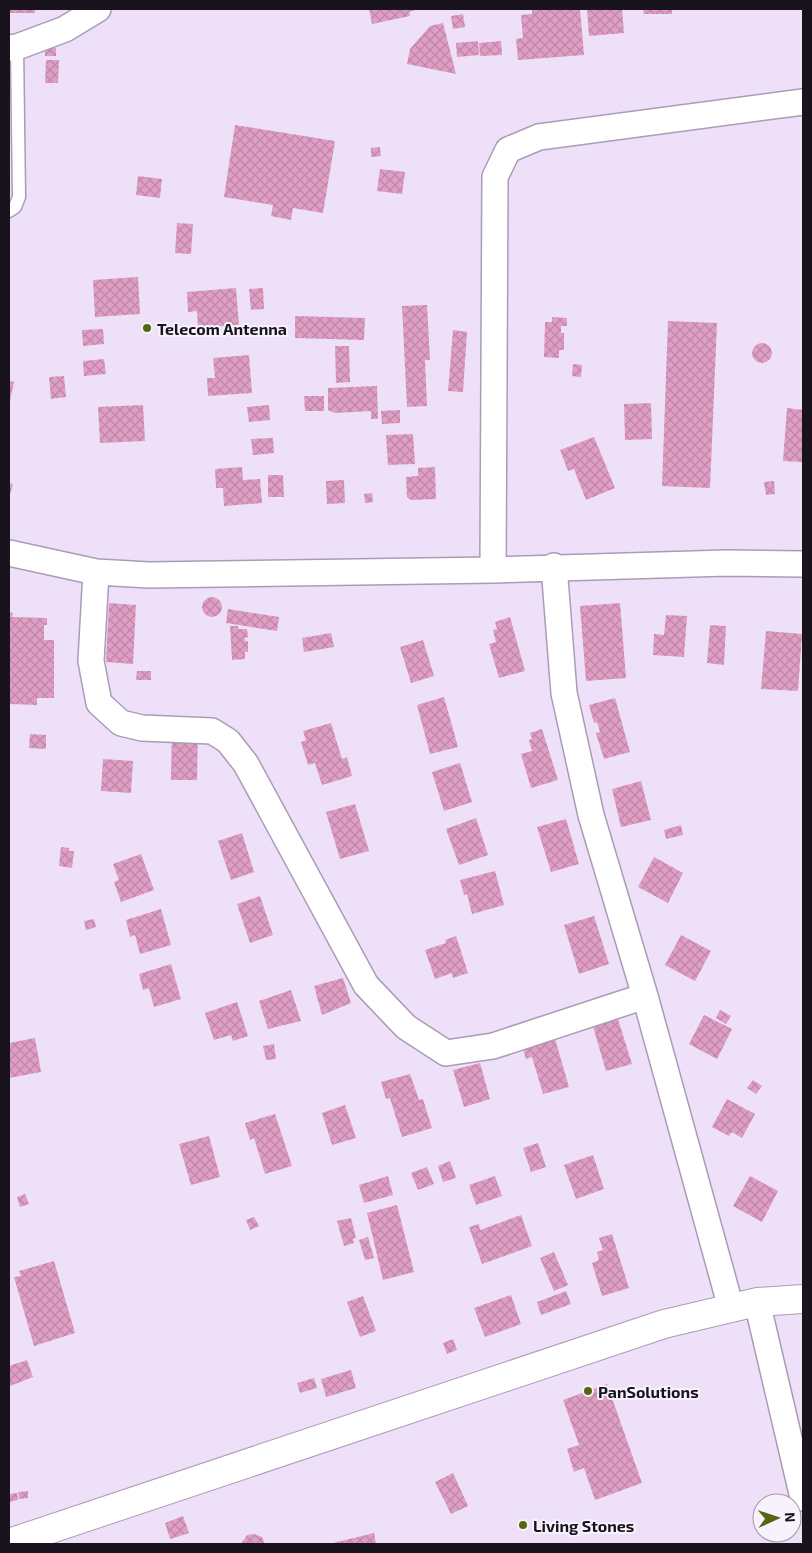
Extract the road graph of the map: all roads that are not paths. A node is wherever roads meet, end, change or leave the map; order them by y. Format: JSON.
{"nodes":[{"id":1,"x":98,"y":9,"type":"edge"},
{"id":2,"x":13,"y":47,"type":"edge"},
{"id":3,"x":803,"y":102,"type":"edge"},
{"id":4,"x":9,"y":211,"type":"edge"},
{"id":5,"x":9,"y":553,"type":"edge"},
{"id":6,"x":803,"y":564,"type":"edge"},
{"id":7,"x":554,"y":566,"type":"junction"},
{"id":8,"x":493,"y":570,"type":"junction"},
{"id":9,"x":96,"y":572,"type":"junction"},
{"id":10,"x":645,"y":996,"type":"junction"},
{"id":11,"x":803,"y":1299,"type":"edge"},
{"id":12,"x":758,"y":1302,"type":"junction"},
{"id":13,"x":731,"y":1308,"type":"junction"},
{"id":14,"x":803,"y":1498,"type":"edge"},
{"id":15,"x":9,"y":1544,"type":"edge"}],
"edges":[{"from":1,"to":2,"type":"street"},
{"from":2,"to":4,"type":"lane"},
{"from":3,"to":8,"type":"street"},
{"from":5,"to":9,"type":"street"},
{"from":6,"to":7,"type":"street"},
{"from":7,"to":8,"type":"street"},
{"from":7,"to":10,"type":"street"},
{"from":8,"to":9,"type":"street"},
{"from":9,"to":10,"type":"street"},
{"from":10,"to":13,"type":"street"},
{"from":11,"to":12,"type":"street"},
{"from":12,"to":13,"type":"street"},
{"from":12,"to":14,"type":"street"},
{"from":13,"to":15,"type":"street"}]}
